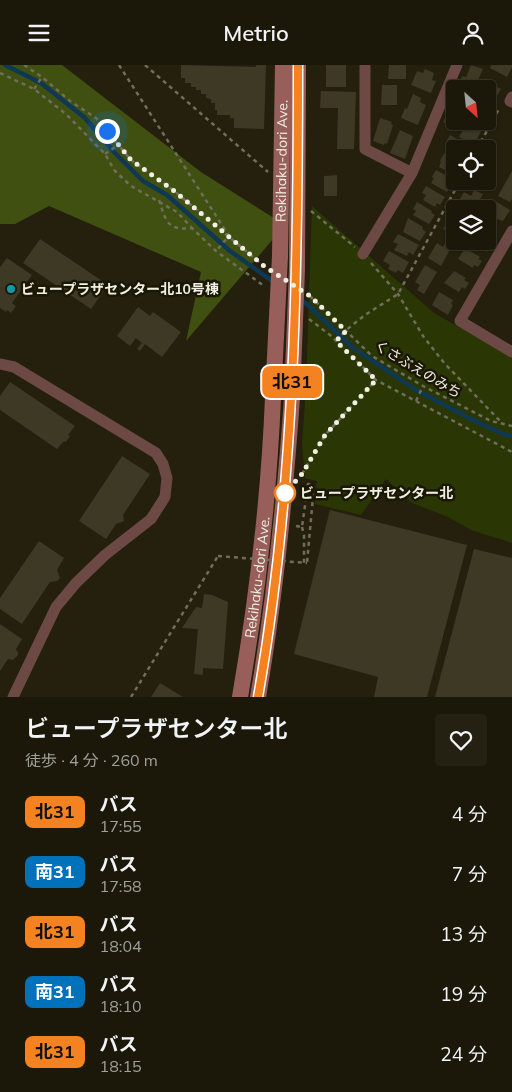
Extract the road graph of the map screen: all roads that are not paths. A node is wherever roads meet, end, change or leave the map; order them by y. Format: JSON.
{"nodes":[{"id":1,"x":283,"y":65,"type":"edge"},
{"id":2,"x":298,"y":65,"type":"edge"},
{"id":3,"x":365,"y":65,"type":"edge"},
{"id":4,"x":457,"y":65,"type":"edge"},
{"id":5,"x":412,"y":173,"type":"junction"},
{"id":6,"x":512,"y":231,"type":"edge"},
{"id":7,"x":363,"y":254,"type":"road end"},
{"id":8,"x":512,"y":352,"type":"edge"},
{"id":9,"x":0,"y":364,"type":"edge"},
{"id":10,"x":13,"y":697,"type":"edge"},
{"id":11,"x":240,"y":697,"type":"edge"},
{"id":12,"x":258,"y":697,"type":"edge"}],
"edges":[{"from":1,"to":11,"type":"street","name":"Rekihaku-dori Ave.","bridge":true},
{"from":2,"to":12,"type":"street","name":"Rekihaku-dori Ave.","bridge":true},
{"from":3,"to":5,"type":"street"},
{"from":4,"to":5,"type":"street"},
{"from":5,"to":7,"type":"street"},
{"from":6,"to":8,"type":"street"},
{"from":9,"to":10,"type":"street"}]}
